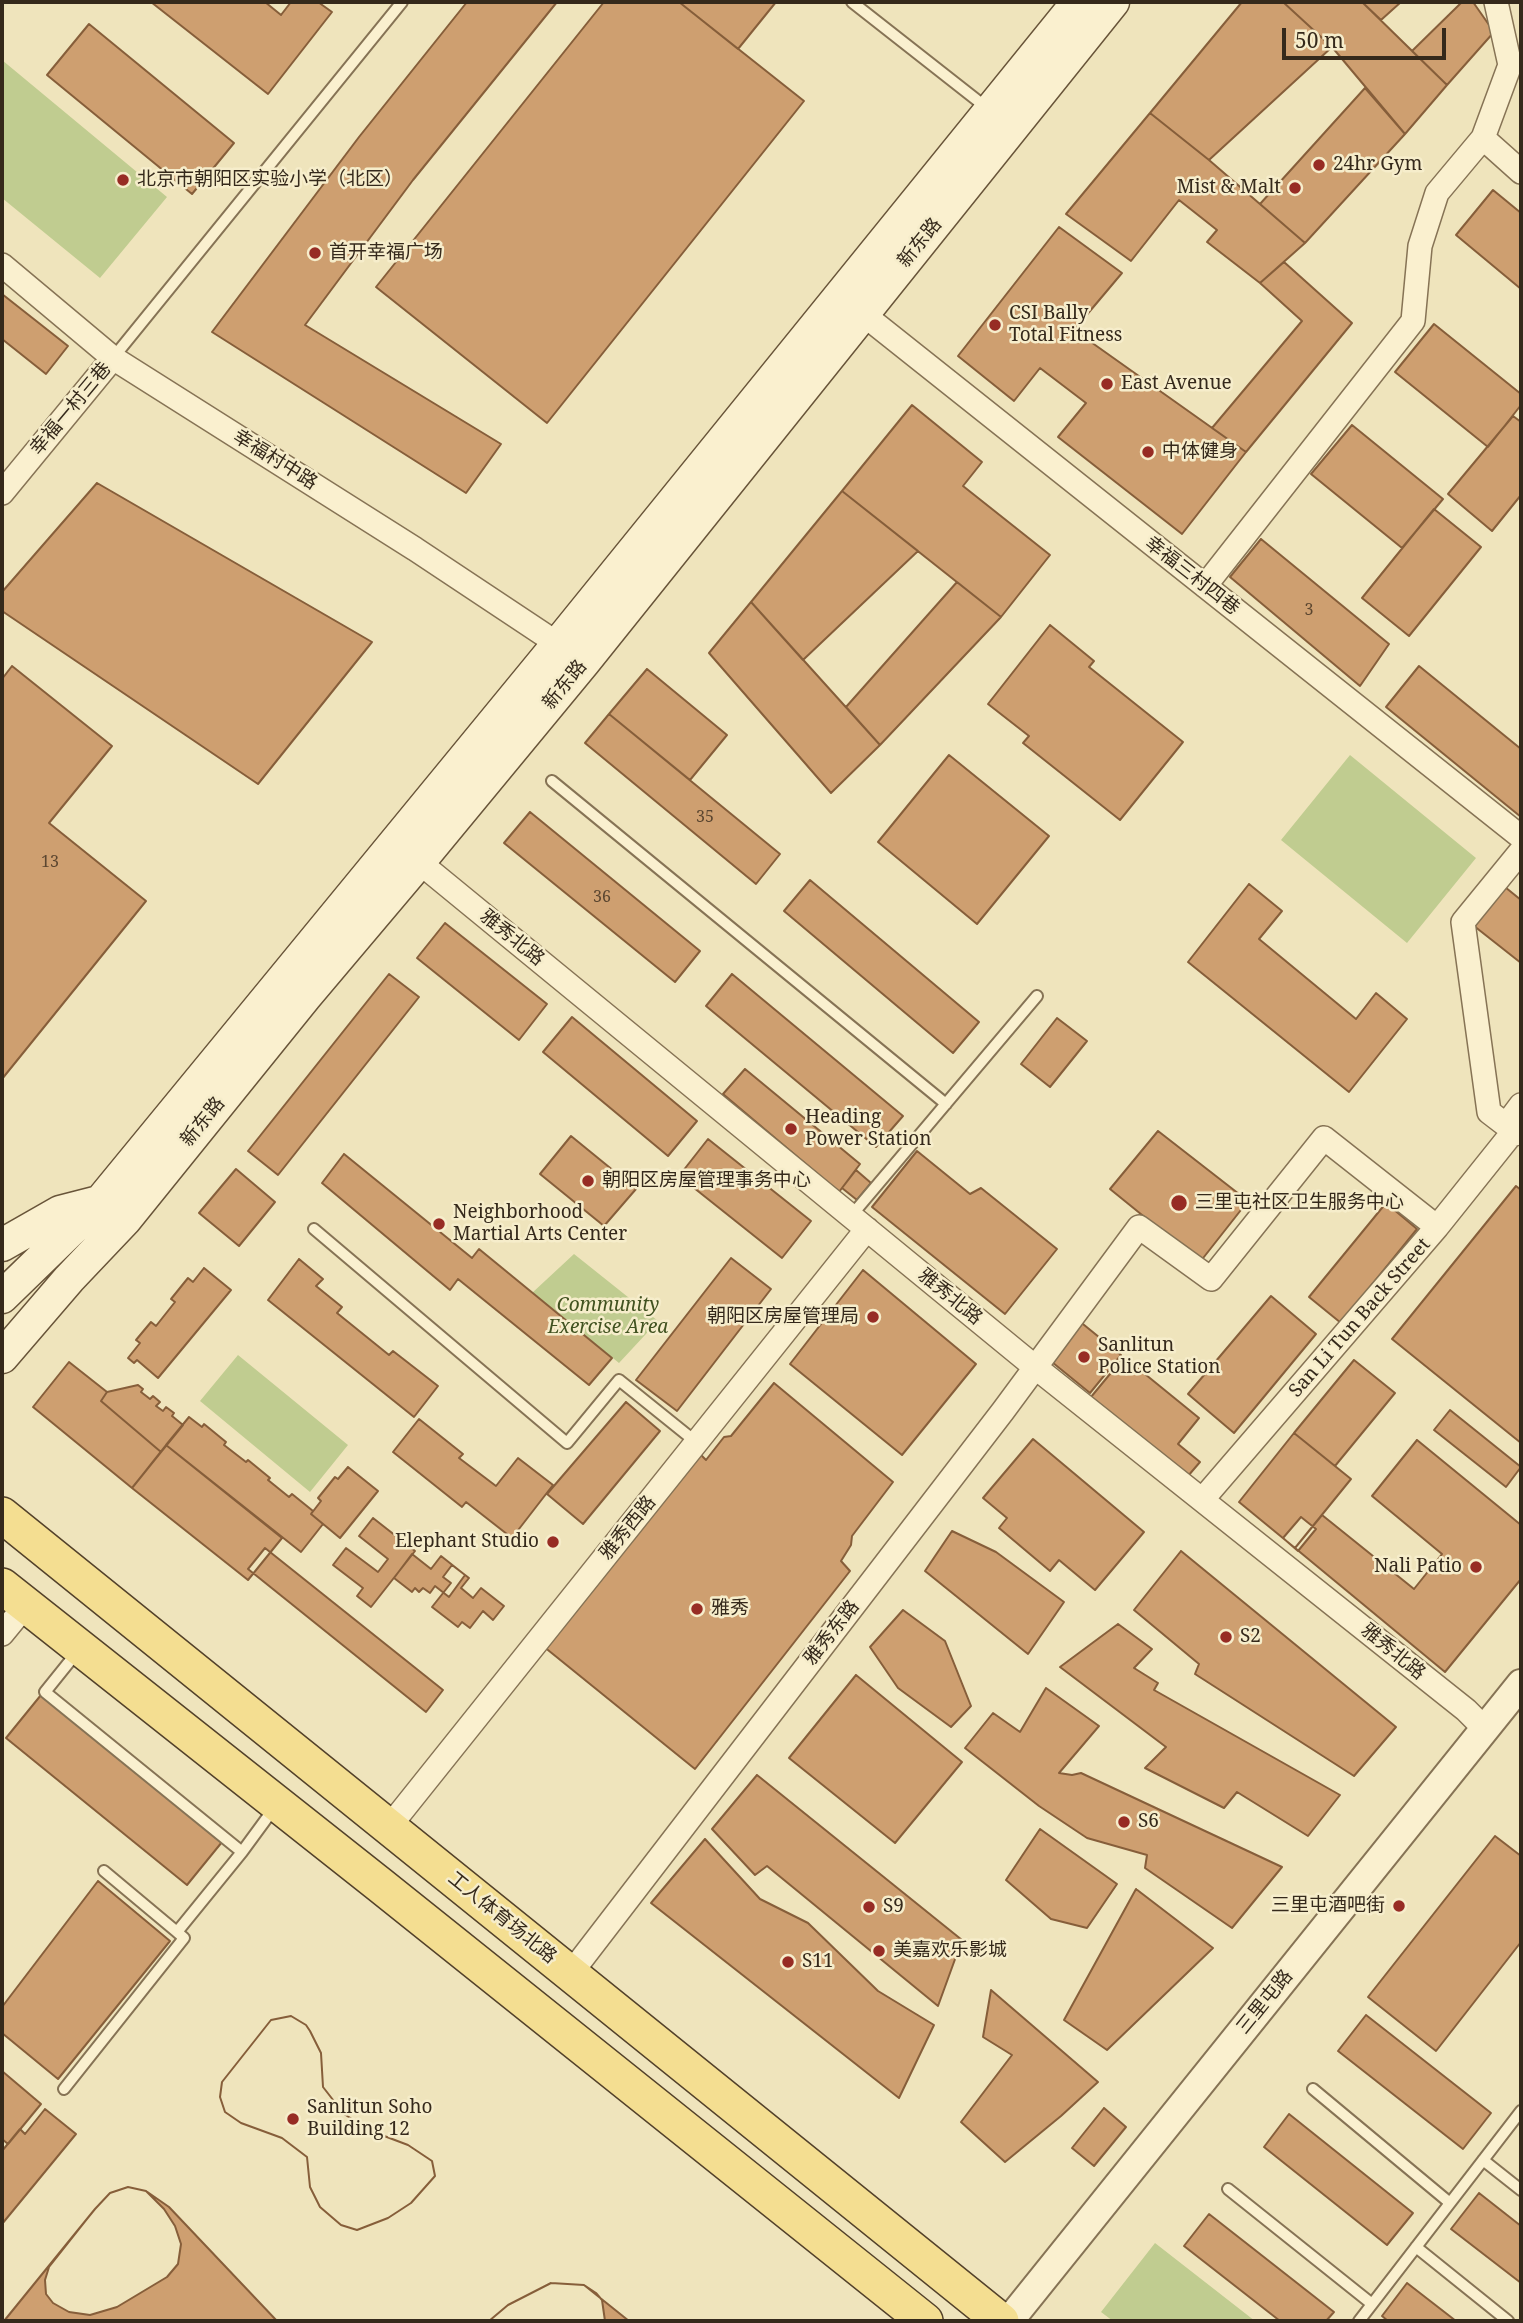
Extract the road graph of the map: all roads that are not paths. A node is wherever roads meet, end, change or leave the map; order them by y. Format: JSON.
{"nodes":[{"id":1,"x":402,"y":2,"type":"edge"},
{"id":2,"x":852,"y":2,"type":"edge"},
{"id":3,"x":1078,"y":2,"type":"edge"},
{"id":4,"x":1113,"y":2,"type":"edge"},
{"id":5,"x":1496,"y":2,"type":"edge"},
{"id":6,"x":990,"y":111,"type":"junction"},
{"id":7,"x":1483,"y":138,"type":"junction"},
{"id":8,"x":1521,"y":172,"type":"edge"},
{"id":9,"x":2,"y":265,"type":"edge"},
{"id":10,"x":863,"y":314,"type":"junction"},
{"id":11,"x":113,"y":358,"type":"junction"},
{"id":12,"x":2,"y":493,"type":"edge"},
{"id":13,"x":1205,"y":586,"type":"junction"},
{"id":14,"x":558,"y":644,"type":"junction"},
{"id":15,"x":552,"y":781,"type":"dead end"},
{"id":16,"x":1521,"y":837,"type":"edge"},
{"id":17,"x":1521,"y":851,"type":"edge"},
{"id":18,"x":419,"y":862,"type":"junction"},
{"id":19,"x":1037,"y":996,"type":"dead end"},
{"id":20,"x":946,"y":1104,"type":"junction"},
{"id":21,"x":1521,"y":1105,"type":"edge"},
{"id":22,"x":1513,"y":1132,"type":"edge"},
{"id":23,"x":100,"y":1202,"type":"junction"},
{"id":24,"x":859,"y":1223,"type":"junction"},
{"id":25,"x":1437,"y":1227,"type":"junction"},
{"id":26,"x":314,"y":1229,"type":"dead end"},
{"id":27,"x":2,"y":1245,"type":"edge"},
{"id":28,"x":2,"y":1297,"type":"edge"},
{"id":29,"x":2,"y":1357,"type":"edge"},
{"id":30,"x":1035,"y":1367,"type":"junction"},
{"id":31,"x":696,"y":1442,"type":"junction"},
{"id":32,"x":1202,"y":1500,"type":"junction"},
{"id":33,"x":2,"y":1515,"type":"edge"},
{"id":34,"x":13,"y":1596,"type":"edge"},
{"id":35,"x":2,"y":1634,"type":"edge"},
{"id":36,"x":79,"y":1649,"type":"junction"},
{"id":37,"x":1521,"y":1684,"type":"edge"},
{"id":38,"x":1484,"y":1728,"type":"junction"},
{"id":39,"x":277,"y":1804,"type":"junction"},
{"id":40,"x":388,"y":1826,"type":"junction"},
{"id":41,"x":242,"y":1852,"type":"junction"},
{"id":42,"x":104,"y":1871,"type":"dead end"},
{"id":43,"x":177,"y":1932,"type":"junction"},
{"id":44,"x":571,"y":1973,"type":"junction"},
{"id":45,"x":1312,"y":2089,"type":"dead end"},
{"id":46,"x":64,"y":2090,"type":"dead end"},
{"id":47,"x":1521,"y":2111,"type":"edge"},
{"id":48,"x":1483,"y":2160,"type":"junction"},
{"id":49,"x":1227,"y":2189,"type":"dead end"},
{"id":50,"x":1521,"y":2190,"type":"edge"},
{"id":51,"x":1450,"y":2203,"type":"junction"},
{"id":52,"x":1416,"y":2247,"type":"junction"},
{"id":53,"x":1372,"y":2304,"type":"junction"},
{"id":54,"x":925,"y":2321,"type":"edge"},
{"id":55,"x":1001,"y":2321,"type":"edge"},
{"id":56,"x":1009,"y":2321,"type":"edge"},
{"id":57,"x":1359,"y":2321,"type":"edge"},
{"id":58,"x":1508,"y":2321,"type":"edge"}],
"edges":[{"from":1,"to":11,"type":"lane"},
{"from":2,"to":6,"type":"lane"},
{"from":3,"to":6,"type":"main road","name":"新东路"},
{"from":4,"to":10,"type":"main road","name":"新东路"},
{"from":5,"to":7,"type":"street"},
{"from":6,"to":14,"type":"main road","name":"新东路"},
{"from":7,"to":8,"type":"street"},
{"from":7,"to":13,"type":"street"},
{"from":9,"to":11,"type":"street","name":"幸福村中路"},
{"from":10,"to":13,"type":"street","name":"幸福三村四巷"},
{"from":10,"to":18,"type":"main road","name":"新东路"},
{"from":11,"to":12,"type":"street","name":"幸福一村三巷"},
{"from":11,"to":14,"type":"street","name":"幸福村中路"},
{"from":13,"to":16,"type":"street","name":"幸福三村四巷"},
{"from":14,"to":23,"type":"main road","name":"新东路"},
{"from":15,"to":20,"type":"lane"},
{"from":17,"to":22,"type":"street"},
{"from":18,"to":24,"type":"street","name":"雅秀北路"},
{"from":18,"to":29,"type":"main road","name":"新东路"},
{"from":19,"to":20,"type":"lane"},
{"from":20,"to":24,"type":"lane"},
{"from":21,"to":22,"type":"street"},
{"from":22,"to":25,"type":"street","name":"San Li Tun Back Street"},
{"from":23,"to":27,"type":"main road"},
{"from":23,"to":28,"type":"main road","name":"新东路"},
{"from":24,"to":30,"type":"street","name":"雅秀北路"},
{"from":24,"to":31,"type":"street","name":"雅秀西路"},
{"from":25,"to":30,"type":"street","name":"雅秀东路"},
{"from":25,"to":32,"type":"street","name":"San Li Tun Back Street"},
{"from":26,"to":31,"type":"lane"},
{"from":30,"to":32,"type":"street","name":"雅秀北路"},
{"from":30,"to":44,"type":"street","name":"雅秀东路"},
{"from":31,"to":40,"type":"street","name":"雅秀西路"},
{"from":32,"to":38,"type":"street","name":"雅秀北路"},
{"from":33,"to":40,"type":"main road","name":"工人体育场北路"},
{"from":34,"to":35,"type":"street"},
{"from":34,"to":36,"type":"main road"},
{"from":36,"to":39,"type":"main road"},
{"from":36,"to":41,"type":"lane"},
{"from":37,"to":38,"type":"street","name":"三里屯路"},
{"from":38,"to":56,"type":"street","name":"三里屯路"},
{"from":39,"to":41,"type":"lane"},
{"from":39,"to":54,"type":"main road"},
{"from":40,"to":44,"type":"main road","name":"工人体育场北路"},
{"from":41,"to":43,"type":"lane"},
{"from":42,"to":43,"type":"lane"},
{"from":43,"to":46,"type":"lane"},
{"from":44,"to":55,"type":"main road","name":"工人体育场北路"},
{"from":45,"to":51,"type":"lane"},
{"from":47,"to":48,"type":"lane"},
{"from":48,"to":50,"type":"lane"},
{"from":48,"to":51,"type":"lane"},
{"from":49,"to":53,"type":"lane"},
{"from":51,"to":52,"type":"lane"},
{"from":52,"to":53,"type":"lane"},
{"from":52,"to":58,"type":"lane"},
{"from":53,"to":57,"type":"lane"}]}
